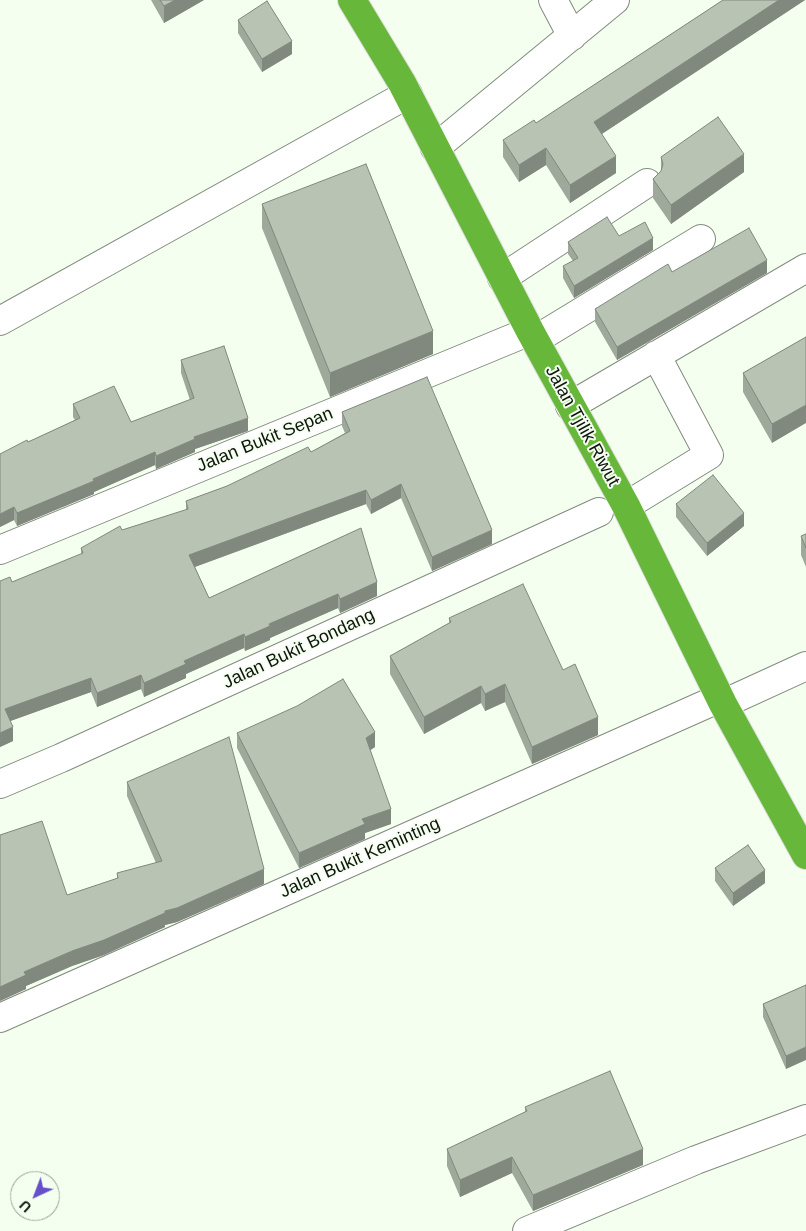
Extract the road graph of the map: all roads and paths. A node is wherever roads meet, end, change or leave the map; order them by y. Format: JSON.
{"nodes":[{"id":1,"x":352,"y":0,"type":"edge"},
{"id":2,"x":553,"y":0,"type":"edge"},
{"id":3,"x":615,"y":0,"type":"edge"},
{"id":4,"x":572,"y":36,"type":"junction"},
{"id":5,"x":408,"y":94,"type":"junction"},
{"id":6,"x":435,"y":148,"type":"junction"},
{"id":7,"x":647,"y":183,"type":"dead end"},
{"id":8,"x":701,"y":238,"type":"dead end"},
{"id":9,"x":806,"y":268,"type":"edge"},
{"id":10,"x":502,"y":278,"type":"junction"},
{"id":11,"x":0,"y":320,"type":"edge"},
{"id":12,"x":532,"y":336,"type":"junction"},
{"id":13,"x":656,"y":355,"type":"junction"},
{"id":14,"x":570,"y":406,"type":"junction"},
{"id":15,"x":626,"y":506,"type":"junction"},
{"id":16,"x":598,"y":512,"type":"dead end"},
{"id":17,"x":0,"y":550,"type":"edge"},
{"id":18,"x":806,"y":666,"type":"edge"},
{"id":19,"x":722,"y":701,"type":"junction"},
{"id":20,"x":0,"y":784,"type":"edge"},
{"id":21,"x":805,"y":849,"type":"edge"},
{"id":22,"x":0,"y":1018,"type":"edge"},
{"id":23,"x":806,"y":1119,"type":"edge"},
{"id":24,"x":527,"y":1231,"type":"edge"}],
"edges":[{"from":1,"to":5,"type":"highway","name":"Jalan Tjilik Riwut"},
{"from":2,"to":4,"type":"street"},
{"from":3,"to":4,"type":"street"},
{"from":4,"to":6,"type":"street"},
{"from":5,"to":6,"type":"highway","name":"Jalan Tjilik Riwut"},
{"from":5,"to":11,"type":"street"},
{"from":6,"to":10,"type":"highway","name":"Jalan Tjilik Riwut"},
{"from":7,"to":10,"type":"street"},
{"from":8,"to":12,"type":"street","name":"Jalan Bukit Sepan"},
{"from":9,"to":13,"type":"street"},
{"from":10,"to":12,"type":"highway","name":"Jalan Tjilik Riwut"},
{"from":12,"to":14,"type":"highway","name":"Jalan Tjilik Riwut"},
{"from":12,"to":17,"type":"street","name":"Jalan Bukit Sepan"},
{"from":13,"to":14,"type":"street"},
{"from":13,"to":15,"type":"street"},
{"from":14,"to":15,"type":"highway","name":"Jalan Tjilik Riwut"},
{"from":15,"to":19,"type":"highway","name":"Jalan Tjilik Riwut"},
{"from":16,"to":20,"type":"street","name":"Jalan Bukit Bondang"},
{"from":18,"to":19,"type":"street","name":"Jalan Bukit Keminting"},
{"from":19,"to":21,"type":"highway","name":"Jalan Tjilik Riwut"},
{"from":19,"to":22,"type":"street","name":"Jalan Bukit Keminting"},
{"from":23,"to":24,"type":"street"}]}
